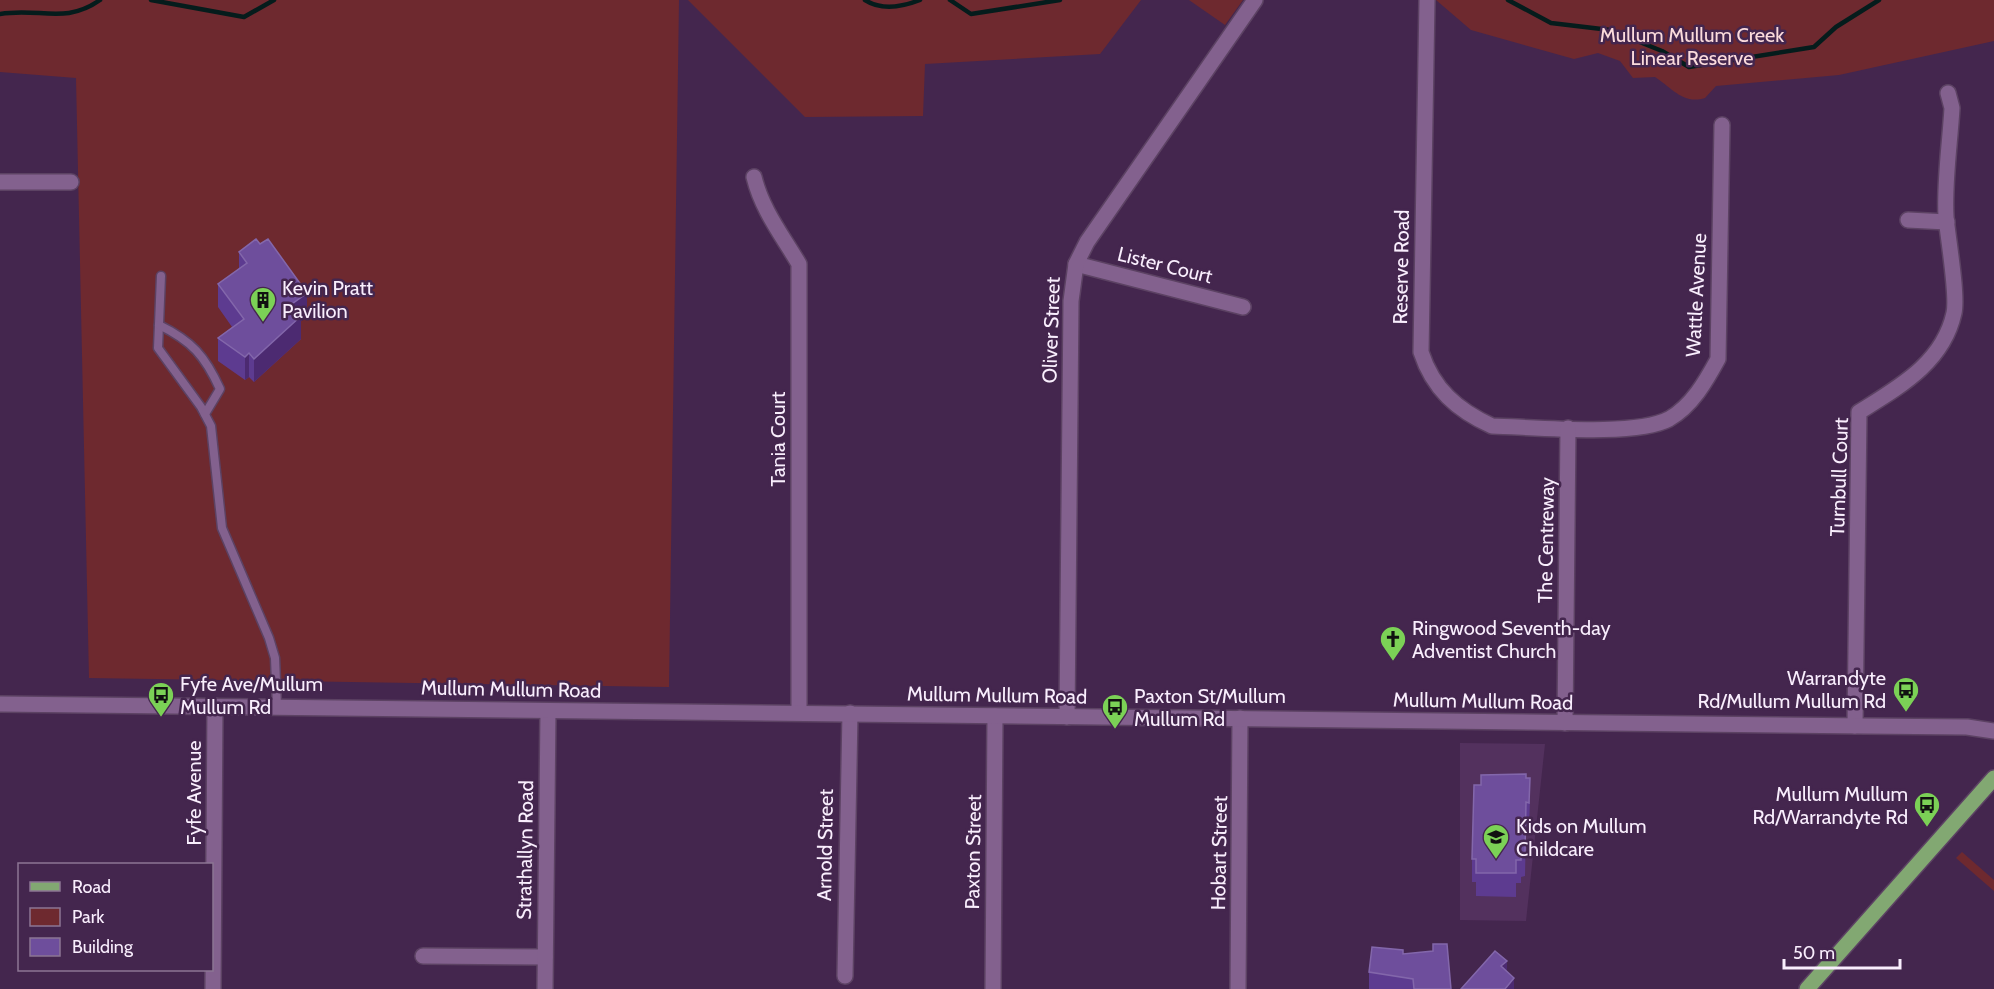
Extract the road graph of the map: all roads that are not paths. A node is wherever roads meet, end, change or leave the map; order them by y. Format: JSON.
{"nodes":[{"id":1,"x":1255,"y":0,"type":"edge"},
{"id":2,"x":1427,"y":0,"type":"edge"},
{"id":3,"x":1948,"y":93,"type":"dead end"},
{"id":4,"x":1722,"y":125,"type":"dead end"},
{"id":5,"x":754,"y":177,"type":"dead end"},
{"id":6,"x":0,"y":182,"type":"edge"},
{"id":7,"x":71,"y":182,"type":"dead end"},
{"id":8,"x":1908,"y":220,"type":"dead end"},
{"id":9,"x":1947,"y":222,"type":"junction"},
{"id":10,"x":1076,"y":264,"type":"junction"},
{"id":11,"x":161,"y":276,"type":"dead end"},
{"id":12,"x":1243,"y":307,"type":"dead end"},
{"id":13,"x":159,"y":325,"type":"junction"},
{"id":14,"x":205,"y":414,"type":"junction"},
{"id":15,"x":1568,"y":428,"type":"junction"},
{"id":16,"x":0,"y":704,"type":"edge"},
{"id":17,"x":215,"y":706,"type":"junction"},
{"id":18,"x":277,"y":707,"type":"junction"},
{"id":19,"x":548,"y":711,"type":"junction"},
{"id":20,"x":799,"y":712,"type":"junction"},
{"id":21,"x":850,"y":713,"type":"junction"},
{"id":22,"x":995,"y":716,"type":"junction"},
{"id":23,"x":1066,"y":717,"type":"junction"},
{"id":24,"x":1240,"y":718,"type":"junction"},
{"id":25,"x":1565,"y":723,"type":"junction"},
{"id":26,"x":1855,"y":726,"type":"junction"},
{"id":27,"x":1994,"y":730,"type":"edge"},
{"id":28,"x":1994,"y":778,"type":"edge"},
{"id":29,"x":423,"y":956,"type":"dead end"},
{"id":30,"x":545,"y":957,"type":"junction"},
{"id":31,"x":845,"y":976,"type":"dead end"},
{"id":32,"x":213,"y":989,"type":"edge"},
{"id":33,"x":545,"y":989,"type":"edge"},
{"id":34,"x":993,"y":989,"type":"edge"},
{"id":35,"x":1238,"y":989,"type":"edge"},
{"id":36,"x":1807,"y":989,"type":"edge"}],
"edges":[{"from":1,"to":10,"type":"street","name":"Oliver Street"},
{"from":2,"to":15,"type":"street","name":"Reserve Road"},
{"from":3,"to":9,"type":"street","name":"Turnbull Court"},
{"from":4,"to":15,"type":"street","name":"Wattle Avenue"},
{"from":5,"to":20,"type":"street","name":"Tania Court"},
{"from":6,"to":7,"type":"street"},
{"from":8,"to":9,"type":"street"},
{"from":9,"to":26,"type":"street","name":"Turnbull Court"},
{"from":10,"to":12,"type":"street","name":"Lister Court"},
{"from":10,"to":23,"type":"street","name":"Oliver Street"},
{"from":11,"to":13,"type":"lane"},
{"from":13,"to":14,"type":"lane"},
{"from":13,"to":14,"type":"lane"},
{"from":14,"to":18,"type":"lane"},
{"from":15,"to":25,"type":"street","name":"The Centreway"},
{"from":16,"to":17,"type":"street","name":"Mullum Mullum Road"},
{"from":17,"to":18,"type":"street","name":"Mullum Mullum Road"},
{"from":17,"to":32,"type":"street","name":"Fyfe Avenue"},
{"from":18,"to":19,"type":"street","name":"Mullum Mullum Road"},
{"from":19,"to":20,"type":"street","name":"Mullum Mullum Road"},
{"from":19,"to":30,"type":"street","name":"Strathallyn Road"},
{"from":20,"to":21,"type":"street","name":"Mullum Mullum Road"},
{"from":21,"to":22,"type":"street","name":"Mullum Mullum Road"},
{"from":21,"to":31,"type":"street","name":"Arnold Street"},
{"from":22,"to":23,"type":"street","name":"Mullum Mullum Road"},
{"from":22,"to":34,"type":"street","name":"Paxton Street"},
{"from":23,"to":24,"type":"street","name":"Mullum Mullum Road"},
{"from":24,"to":25,"type":"street","name":"Mullum Mullum Road"},
{"from":24,"to":35,"type":"street","name":"Hobart Street"},
{"from":25,"to":26,"type":"street","name":"Mullum Mullum Road"},
{"from":26,"to":27,"type":"street","name":"Mullum Mullum Road"},
{"from":28,"to":36,"type":"main road"},
{"from":29,"to":30,"type":"street"},
{"from":30,"to":33,"type":"street","name":"Strathallyn Road"}]}
